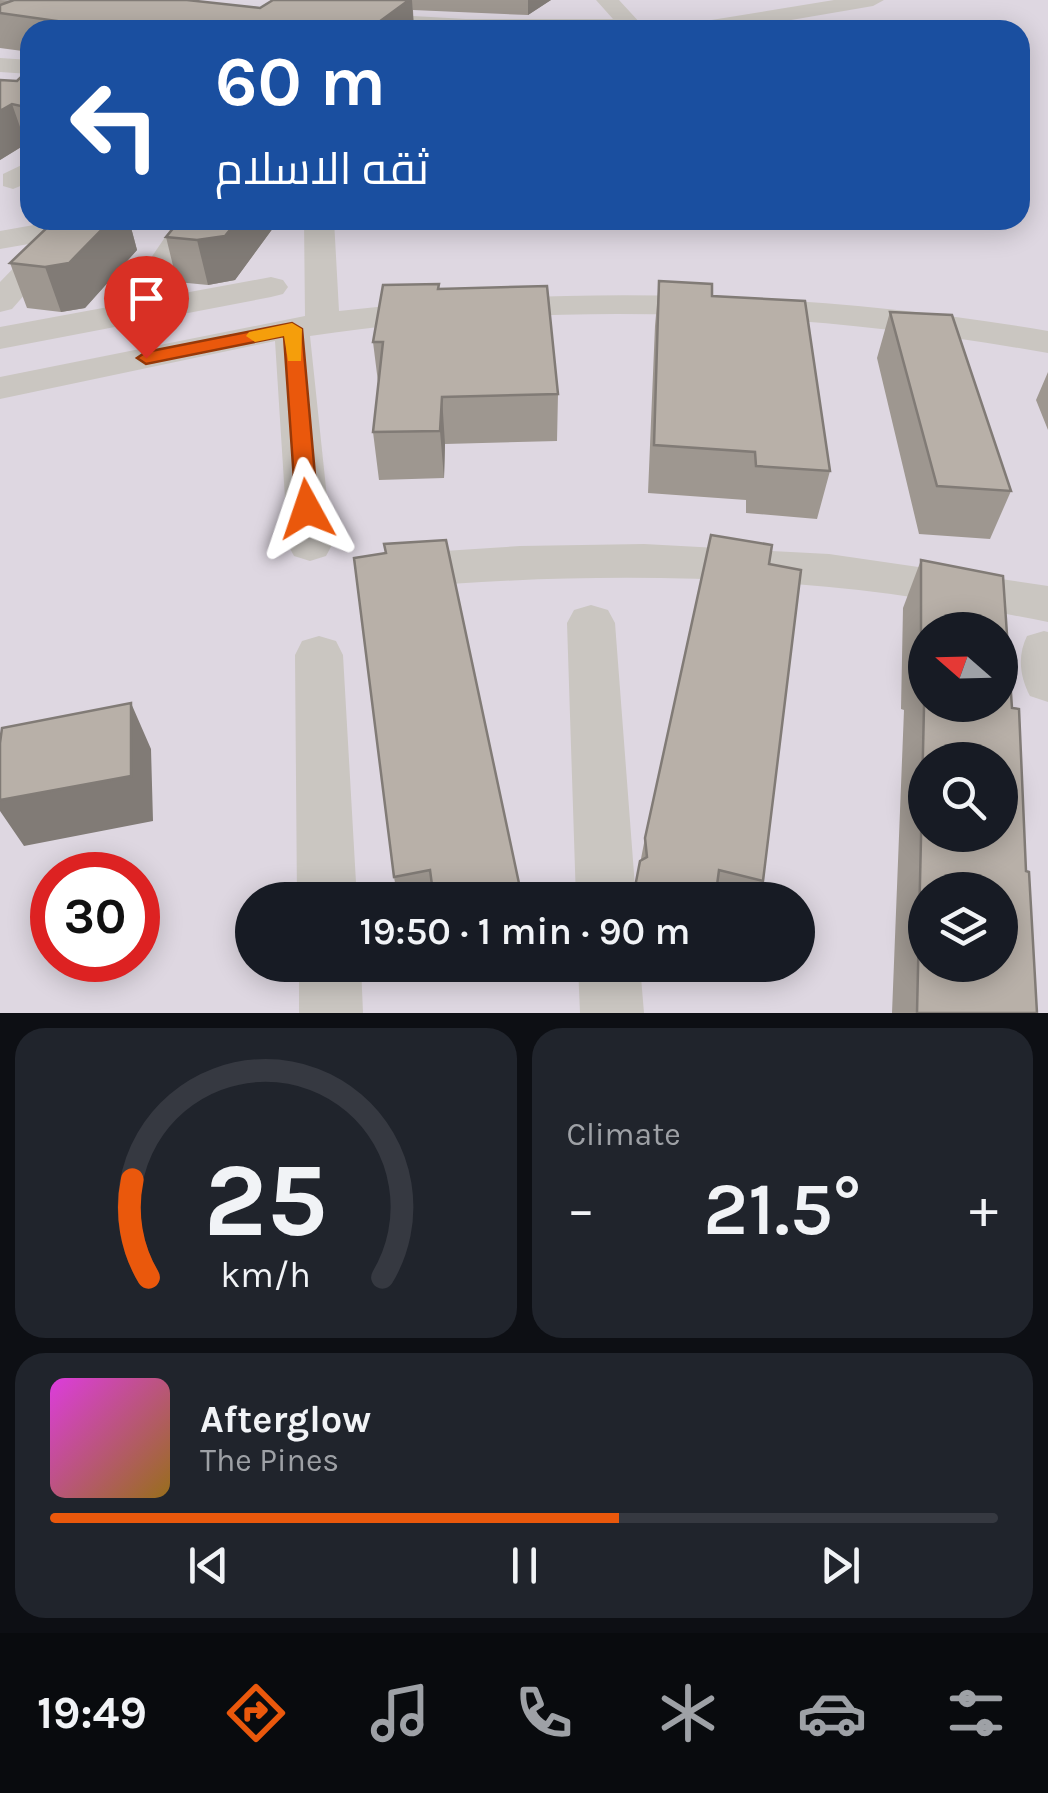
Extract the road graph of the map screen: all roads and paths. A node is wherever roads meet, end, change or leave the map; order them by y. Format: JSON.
{"nodes":[{"id":1,"x":322,"y":0,"type":"edge"},
{"id":2,"x":390,"y":0,"type":"edge"},
{"id":3,"x":484,"y":0,"type":"edge"},
{"id":4,"x":607,"y":0,"type":"edge"},
{"id":5,"x":872,"y":0,"type":"edge"},
{"id":6,"x":326,"y":20,"type":"edge"},
{"id":7,"x":364,"y":20,"type":"edge"},
{"id":8,"x":465,"y":20,"type":"edge"},
{"id":9,"x":626,"y":20,"type":"edge"},
{"id":10,"x":753,"y":20,"type":"edge"},
{"id":11,"x":58,"y":230,"type":"edge"},
{"id":12,"x":318,"y":230,"type":"edge"},
{"id":13,"x":185,"y":231,"type":"edge"},
{"id":14,"x":0,"y":240,"type":"edge"},
{"id":15,"x":39,"y":260,"type":"edge"},
{"id":16,"x":270,"y":287,"type":"dead end"},
{"id":17,"x":0,"y":302,"type":"edge"},
{"id":18,"x":130,"y":314,"type":"junction"},
{"id":19,"x":307,"y":326,"type":"junction"},
{"id":20,"x":0,"y":338,"type":"edge"},
{"id":21,"x":1048,"y":342,"type":"edge"},
{"id":22,"x":0,"y":388,"type":"edge"},
{"id":23,"x":310,"y":545,"type":"dead end"},
{"id":24,"x":383,"y":572,"type":"edge"},
{"id":25,"x":591,"y":623,"type":"dead end"},
{"id":26,"x":1047,"y":645,"type":"edge"},
{"id":27,"x":318,"y":655,"type":"dead end"},
{"id":28,"x":326,"y":882,"type":"edge"},
{"id":29,"x":605,"y":882,"type":"edge"},
{"id":30,"x":330,"y":982,"type":"edge"},
{"id":31,"x":611,"y":982,"type":"edge"},
{"id":32,"x":331,"y":1013,"type":"edge"},
{"id":33,"x":612,"y":1013,"type":"edge"}],
"edges":[{"from":1,"to":6,"type":"street"},
{"from":2,"to":7,"type":"street"},
{"from":3,"to":8,"type":"street"},
{"from":4,"to":9,"type":"street"},
{"from":5,"to":10,"type":"street"},
{"from":11,"to":14,"type":"street"},
{"from":12,"to":19,"type":"street"},
{"from":13,"to":18,"type":"street"},
{"from":15,"to":17,"type":"street"},
{"from":16,"to":18,"type":"street"},
{"from":18,"to":20,"type":"street"},
{"from":19,"to":21,"type":"street"},
{"from":19,"to":22,"type":"street"},
{"from":19,"to":23,"type":"street"},
{"from":24,"to":26,"type":"street"},
{"from":25,"to":29,"type":"street"},
{"from":27,"to":28,"type":"street"},
{"from":30,"to":32,"type":"street"},
{"from":31,"to":33,"type":"street"}]}
